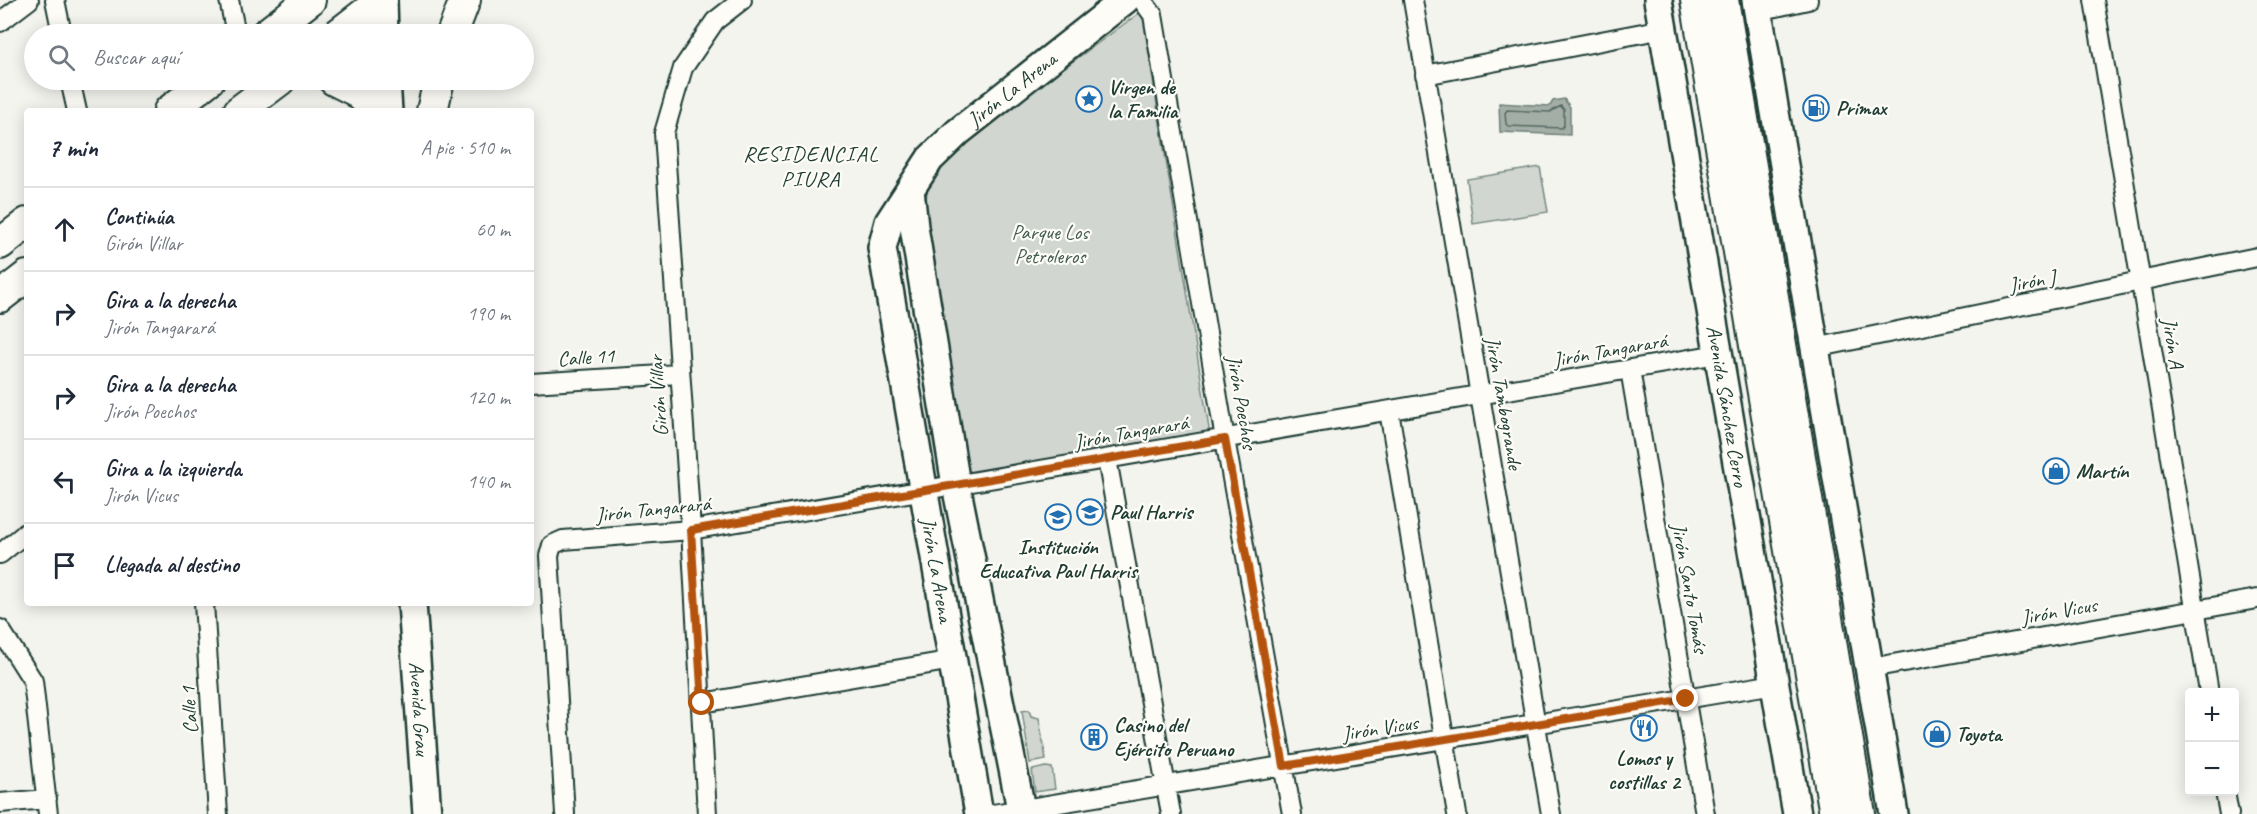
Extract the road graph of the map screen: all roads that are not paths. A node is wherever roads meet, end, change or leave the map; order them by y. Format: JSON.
{"nodes":[{"id":1,"x":29,"y":0,"type":"edge"},
{"id":2,"x":55,"y":0,"type":"edge"},
{"id":3,"x":229,"y":0,"type":"edge"},
{"id":4,"x":310,"y":0,"type":"edge"},
{"id":5,"x":383,"y":0,"type":"edge"},
{"id":6,"x":465,"y":0,"type":"edge"},
{"id":7,"x":742,"y":0,"type":"edge"},
{"id":8,"x":1125,"y":0,"type":"edge"},
{"id":9,"x":1142,"y":0,"type":"edge"},
{"id":10,"x":1413,"y":0,"type":"edge"},
{"id":11,"x":1658,"y":0,"type":"edge"},
{"id":12,"x":1696,"y":0,"type":"edge"},
{"id":13,"x":1723,"y":0,"type":"edge"},
{"id":14,"x":1808,"y":0,"type":"edge"},
{"id":15,"x":2094,"y":0,"type":"edge"},
{"id":16,"x":1757,"y":5,"type":"edge"},
{"id":17,"x":0,"y":22,"type":"edge"},
{"id":18,"x":60,"y":24,"type":"edge"},
{"id":19,"x":234,"y":24,"type":"edge"},
{"id":20,"x":279,"y":24,"type":"edge"},
{"id":21,"x":351,"y":24,"type":"edge"},
{"id":22,"x":384,"y":24,"type":"edge"},
{"id":23,"x":456,"y":24,"type":"edge"},
{"id":24,"x":1663,"y":29,"type":"junction"},
{"id":25,"x":1425,"y":75,"type":"junction"},
{"id":26,"x":72,"y":90,"type":"edge"},
{"id":27,"x":196,"y":90,"type":"edge"},
{"id":28,"x":266,"y":90,"type":"edge"},
{"id":29,"x":355,"y":90,"type":"edge"},
{"id":30,"x":387,"y":90,"type":"edge"},
{"id":31,"x":437,"y":90,"type":"edge"},
{"id":32,"x":76,"y":108,"type":"edge"},
{"id":33,"x":173,"y":108,"type":"edge"},
{"id":34,"x":243,"y":108,"type":"edge"},
{"id":35,"x":374,"y":108,"type":"edge"},
{"id":36,"x":388,"y":108,"type":"edge"},
{"id":37,"x":433,"y":108,"type":"edge"},
{"id":38,"x":910,"y":190,"type":"junction"},
{"id":39,"x":24,"y":225,"type":"edge"},
{"id":40,"x":0,"y":244,"type":"edge"},
{"id":41,"x":2257,"y":257,"type":"edge"},
{"id":42,"x":24,"y":278,"type":"edge"},
{"id":43,"x":2141,"y":282,"type":"junction"},
{"id":44,"x":0,"y":297,"type":"edge"},
{"id":45,"x":1815,"y":348,"type":"junction"},
{"id":46,"x":1718,"y":354,"type":"junction"},
{"id":47,"x":1630,"y":369,"type":"junction"},
{"id":48,"x":679,"y":374,"type":"junction"},
{"id":49,"x":534,"y":383,"type":"edge"},
{"id":50,"x":1479,"y":395,"type":"junction"},
{"id":51,"x":1389,"y":411,"type":"junction"},
{"id":52,"x":1225,"y":439,"type":"junction"},
{"id":53,"x":1107,"y":459,"type":"junction"},
{"id":54,"x":956,"y":484,"type":"junction"},
{"id":55,"x":922,"y":490,"type":"junction"},
{"id":56,"x":691,"y":530,"type":"junction"},
{"id":57,"x":24,"y":534,"type":"edge"},
{"id":58,"x":0,"y":554,"type":"edge"},
{"id":59,"x":2257,"y":599,"type":"edge"},
{"id":60,"x":204,"y":606,"type":"edge"},
{"id":61,"x":412,"y":606,"type":"edge"},
{"id":62,"x":2195,"y":610,"type":"junction"},
{"id":63,"x":0,"y":628,"type":"edge"},
{"id":64,"x":953,"y":660,"type":"junction"},
{"id":65,"x":1870,"y":668,"type":"junction"},
{"id":66,"x":1775,"y":684,"type":"junction"},
{"id":67,"x":2208,"y":688,"type":"edge"},
{"id":68,"x":1686,"y":699,"type":"junction"},
{"id":69,"x":702,"y":703,"type":"junction"},
{"id":70,"x":1536,"y":724,"type":"junction"},
{"id":71,"x":1444,"y":740,"type":"junction"},
{"id":72,"x":1284,"y":766,"type":"junction"},
{"id":73,"x":1166,"y":786,"type":"junction"},
{"id":74,"x":2227,"y":796,"type":"edge"},
{"id":75,"x":0,"y":803,"type":"edge"},
{"id":76,"x":47,"y":807,"type":"edge"},
{"id":77,"x":1021,"y":812,"type":"edge"},
{"id":78,"x":218,"y":814,"type":"edge"},
{"id":79,"x":427,"y":814,"type":"edge"},
{"id":80,"x":565,"y":814,"type":"edge"},
{"id":81,"x":707,"y":814,"type":"edge"},
{"id":82,"x":979,"y":814,"type":"edge"},
{"id":83,"x":993,"y":814,"type":"edge"},
{"id":84,"x":1171,"y":814,"type":"edge"},
{"id":85,"x":1293,"y":814,"type":"edge"},
{"id":86,"x":1457,"y":814,"type":"edge"},
{"id":87,"x":1551,"y":814,"type":"edge"},
{"id":88,"x":1705,"y":814,"type":"edge"},
{"id":89,"x":1797,"y":814,"type":"edge"},
{"id":90,"x":1835,"y":814,"type":"edge"},
{"id":91,"x":1860,"y":814,"type":"edge"},
{"id":92,"x":1894,"y":814,"type":"edge"},
{"id":93,"x":2229,"y":814,"type":"edge"}],
"edges":[{"from":1,"to":17,"type":"street"},
{"from":2,"to":18,"type":"street"},
{"from":3,"to":19,"type":"street"},
{"from":4,"to":20,"type":"main road"},
{"from":5,"to":21,"type":"main road"},
{"from":5,"to":22,"type":"main road"},
{"from":6,"to":23,"type":"main road"},
{"from":7,"to":48,"type":"street","name":"Girón Villar"},
{"from":8,"to":38,"type":"main road","name":"Jirón La Arena"},
{"from":9,"to":52,"type":"street","name":"Jirón Poechos"},
{"from":10,"to":25,"type":"street","name":"Jirón Tambogrande"},
{"from":11,"to":24,"type":"main road","name":"Avenida Sánchez Cerro"},
{"from":12,"to":90,"type":"main road","name":"Avenida Sánchez Cerro"},
{"from":13,"to":91,"type":"main road"},
{"from":14,"to":16,"type":"street"},
{"from":15,"to":43,"type":"street","name":"Jirón A"},
{"from":16,"to":45,"type":"main road"},
{"from":24,"to":25,"type":"street"},
{"from":24,"to":46,"type":"main road","name":"Avenida Sánchez Cerro"},
{"from":25,"to":50,"type":"street","name":"Jirón Tambogrande"},
{"from":26,"to":32,"type":"street"},
{"from":27,"to":33,"type":"main road"},
{"from":28,"to":34,"type":"main road"},
{"from":29,"to":35,"type":"main road"},
{"from":30,"to":36,"type":"main road"},
{"from":31,"to":37,"type":"main road"},
{"from":38,"to":54,"type":"main road","name":"Jirón La Arena"},
{"from":38,"to":55,"type":"main road","name":"Jirón La Arena"},
{"from":39,"to":40,"type":"main road"},
{"from":41,"to":43,"type":"street","name":"Jirón J"},
{"from":42,"to":44,"type":"main road"},
{"from":43,"to":45,"type":"street","name":"Jirón J"},
{"from":43,"to":62,"type":"street","name":"Jirón A"},
{"from":45,"to":65,"type":"main road"},
{"from":46,"to":47,"type":"street","name":"Jirón Tangarará"},
{"from":46,"to":66,"type":"main road","name":"Avenida Sánchez Cerro"},
{"from":47,"to":50,"type":"street","name":"Jirón Tangarará"},
{"from":47,"to":68,"type":"street","name":"Jirón Santo Tomás"},
{"from":48,"to":49,"type":"street","name":"Calle 11"},
{"from":48,"to":56,"type":"street","name":"Girón Villar"},
{"from":50,"to":51,"type":"street","name":"Jirón Tangarará"},
{"from":50,"to":70,"type":"street","name":"Jirón Tambogrande"},
{"from":51,"to":52,"type":"street","name":"Jirón Tangarará"},
{"from":51,"to":71,"type":"street"},
{"from":52,"to":53,"type":"street","name":"Jirón Tangarará"},
{"from":52,"to":72,"type":"street","name":"Jirón Poechos"},
{"from":53,"to":54,"type":"street","name":"Jirón Tangarará"},
{"from":53,"to":73,"type":"street"},
{"from":54,"to":55,"type":"street","name":"Jirón Tangarará"},
{"from":54,"to":77,"type":"main road","name":"Jirón La Arena"},
{"from":55,"to":56,"type":"street","name":"Jirón Tangarará"},
{"from":55,"to":64,"type":"main road","name":"Jirón La Arena"},
{"from":56,"to":69,"type":"street","name":"Girón Villar"},
{"from":56,"to":80,"type":"street","name":"Jirón Tangarará"},
{"from":57,"to":58,"type":"street"},
{"from":59,"to":62,"type":"street","name":"Jirón Vicus"},
{"from":60,"to":78,"type":"street","name":"Calle 1"},
{"from":61,"to":79,"type":"main road","name":"Avenida Grau"},
{"from":62,"to":65,"type":"street","name":"Jirón Vicus"},
{"from":62,"to":67,"type":"street","name":"Jirón A"},
{"from":63,"to":76,"type":"street"},
{"from":64,"to":69,"type":"street"},
{"from":64,"to":82,"type":"main road","name":"Jirón La Arena"},
{"from":65,"to":92,"type":"main road"},
{"from":66,"to":68,"type":"street","name":"Jirón Vicus"},
{"from":66,"to":89,"type":"main road","name":"Avenida Sánchez Cerro"},
{"from":68,"to":70,"type":"street","name":"Jirón Vicus"},
{"from":68,"to":88,"type":"street","name":"Jirón Santo Tomás"},
{"from":69,"to":81,"type":"street","name":"Girón Villar"},
{"from":70,"to":71,"type":"street","name":"Jirón Vicus"},
{"from":70,"to":87,"type":"street","name":"Jirón Tambogrande"},
{"from":71,"to":72,"type":"street","name":"Jirón Vicus"},
{"from":71,"to":86,"type":"street"},
{"from":72,"to":73,"type":"street","name":"Jirón Vicus"},
{"from":72,"to":85,"type":"street","name":"Jirón Poechos"},
{"from":73,"to":77,"type":"street","name":"Jirón Vicus"},
{"from":73,"to":84,"type":"street"},
{"from":74,"to":93,"type":"street"},
{"from":75,"to":76,"type":"street"},
{"from":77,"to":83,"type":"street","name":"Jirón Vicus"}]}
